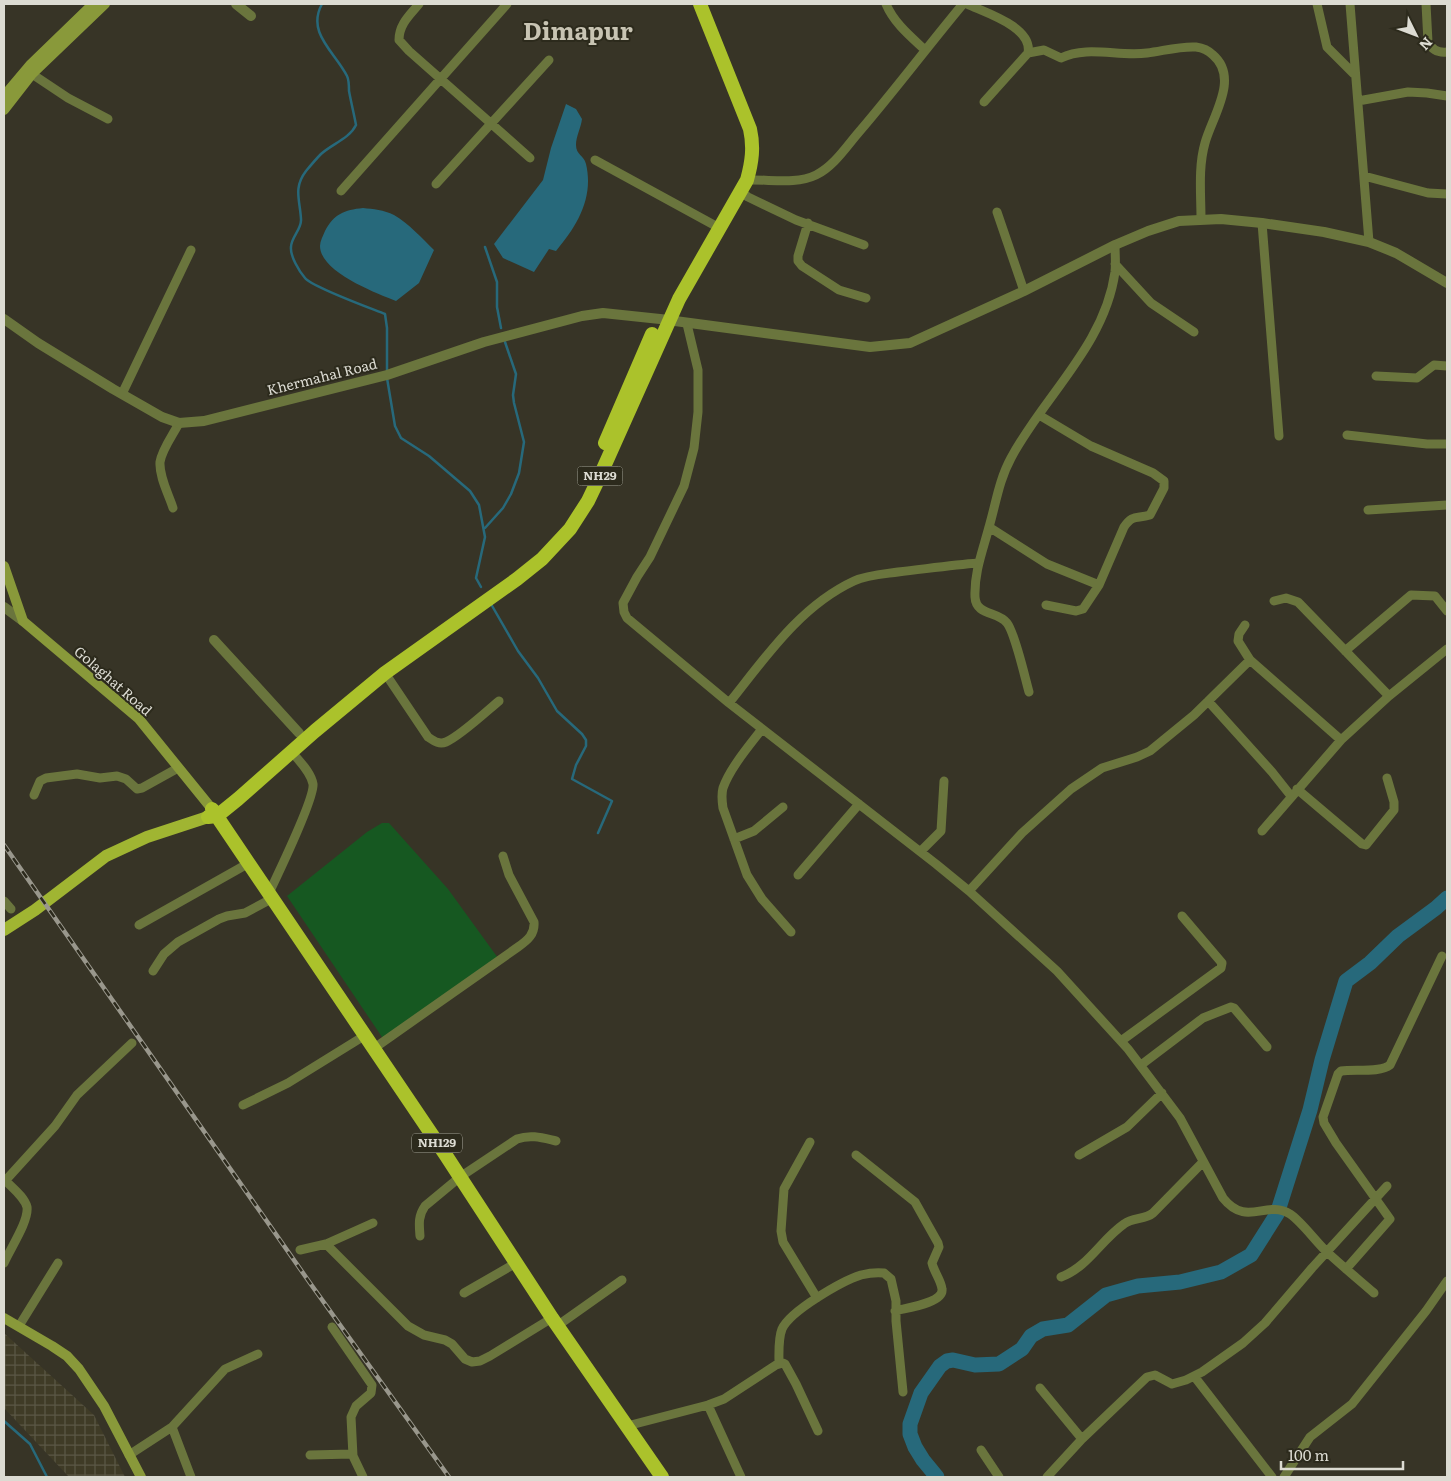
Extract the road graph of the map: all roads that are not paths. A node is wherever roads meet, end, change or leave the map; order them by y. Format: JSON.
{"nodes":[{"id":1,"x":93,"y":4,"type":"edge"},
{"id":2,"x":105,"y":4,"type":"edge"},
{"id":3,"x":236,"y":4,"type":"edge"},
{"id":4,"x":420,"y":4,"type":"edge"},
{"id":5,"x":507,"y":4,"type":"edge"},
{"id":6,"x":692,"y":4,"type":"edge"},
{"id":7,"x":700,"y":4,"type":"edge"},
{"id":8,"x":886,"y":4,"type":"edge"},
{"id":9,"x":963,"y":4,"type":"edge"},
{"id":10,"x":967,"y":4,"type":"edge"},
{"id":11,"x":1317,"y":4,"type":"edge"},
{"id":12,"x":1350,"y":4,"type":"edge"},
{"id":13,"x":1426,"y":4,"type":"edge"},
{"id":14,"x":251,"y":16,"type":"dead end"},
{"id":15,"x":925,"y":50,"type":"junction"},
{"id":16,"x":1447,"y":52,"type":"edge"},
{"id":17,"x":1028,"y":53,"type":"junction"},
{"id":18,"x":549,"y":60,"type":"dead end"},
{"id":19,"x":32,"y":74,"type":"junction"},
{"id":20,"x":1354,"y":74,"type":"junction"},
{"id":21,"x":441,"y":79,"type":"junction"},
{"id":22,"x":4,"y":96,"type":"edge"},
{"id":23,"x":1447,"y":96,"type":"edge"},
{"id":24,"x":1358,"y":101,"type":"junction"},
{"id":25,"x":984,"y":102,"type":"dead end"},
{"id":26,"x":4,"y":110,"type":"edge"},
{"id":27,"x":108,"y":119,"type":"dead end"},
{"id":28,"x":490,"y":123,"type":"junction"},
{"id":29,"x":530,"y":158,"type":"dead end"},
{"id":30,"x":595,"y":160,"type":"dead end"},
{"id":31,"x":1364,"y":176,"type":"junction"},
{"id":32,"x":436,"y":184,"type":"dead end"},
{"id":33,"x":744,"y":186,"type":"junction"},
{"id":34,"x":341,"y":191,"type":"dead end"},
{"id":35,"x":1447,"y":194,"type":"edge"},
{"id":36,"x":996,"y":212,"type":"dead end"},
{"id":37,"x":1201,"y":219,"type":"junction"},
{"id":38,"x":1262,"y":223,"type":"junction"},
{"id":39,"x":808,"y":224,"type":"junction"},
{"id":40,"x":714,"y":225,"type":"junction"},
{"id":41,"x":1369,"y":242,"type":"junction"},
{"id":42,"x":864,"y":245,"type":"dead end"},
{"id":43,"x":1115,"y":245,"type":"junction"},
{"id":44,"x":191,"y":250,"type":"dead end"},
{"id":45,"x":1115,"y":264,"type":"junction"},
{"id":46,"x":1447,"y":283,"type":"edge"},
{"id":47,"x":1024,"y":291,"type":"junction"},
{"id":48,"x":866,"y":298,"type":"dead end"},
{"id":49,"x":4,"y":319,"type":"edge"},
{"id":50,"x":664,"y":319,"type":"junction"},
{"id":51,"x":687,"y":324,"type":"junction"},
{"id":52,"x":1194,"y":332,"type":"dead end"},
{"id":53,"x":1447,"y":366,"type":"edge"},
{"id":54,"x":1376,"y":376,"type":"dead end"},
{"id":55,"x":122,"y":394,"type":"junction"},
{"id":56,"x":1039,"y":415,"type":"junction"},
{"id":57,"x":179,"y":423,"type":"junction"},
{"id":58,"x":1347,"y":435,"type":"dead end"},
{"id":59,"x":1279,"y":436,"type":"dead end"},
{"id":60,"x":1447,"y":444,"type":"edge"},
{"id":61,"x":1447,"y":505,"type":"edge"},
{"id":62,"x":173,"y":508,"type":"dead end"},
{"id":63,"x":1368,"y":510,"type":"dead end"},
{"id":64,"x":989,"y":527,"type":"junction"},
{"id":65,"x":978,"y":563,"type":"junction"},
{"id":66,"x":4,"y":566,"type":"edge"},
{"id":67,"x":1099,"y":585,"type":"junction"},
{"id":68,"x":1274,"y":601,"type":"dead end"},
{"id":69,"x":1046,"y":605,"type":"dead end"},
{"id":70,"x":4,"y":607,"type":"edge"},
{"id":71,"x":1447,"y":611,"type":"edge"},
{"id":72,"x":22,"y":621,"type":"junction"},
{"id":73,"x":1246,"y":624,"type":"dead end"},
{"id":74,"x":214,"y":640,"type":"dead end"},
{"id":75,"x":1447,"y":649,"type":"edge"},
{"id":76,"x":1345,"y":651,"type":"junction"},
{"id":77,"x":1250,"y":660,"type":"junction"},
{"id":78,"x":385,"y":673,"type":"junction"},
{"id":79,"x":1029,"y":692,"type":"dead end"},
{"id":80,"x":1388,"y":696,"type":"junction"},
{"id":81,"x":499,"y":701,"type":"dead end"},
{"id":82,"x":1208,"y":701,"type":"junction"},
{"id":83,"x":729,"y":703,"type":"junction"},
{"id":84,"x":762,"y":729,"type":"junction"},
{"id":85,"x":299,"y":734,"type":"junction"},
{"id":86,"x":1340,"y":740,"type":"junction"},
{"id":87,"x":292,"y":752,"type":"junction"},
{"id":88,"x":178,"y":768,"type":"junction"},
{"id":89,"x":1387,"y":778,"type":"dead end"},
{"id":90,"x":944,"y":781,"type":"dead end"},
{"id":91,"x":1294,"y":793,"type":"junction"},
{"id":92,"x":34,"y":796,"type":"dead end"},
{"id":93,"x":859,"y":804,"type":"junction"},
{"id":94,"x":783,"y":807,"type":"dead end"},
{"id":95,"x":212,"y":814,"type":"junction"},
{"id":96,"x":1262,"y":830,"type":"dead end"},
{"id":97,"x":734,"y":839,"type":"junction"},
{"id":98,"x":921,"y":851,"type":"junction"},
{"id":99,"x":503,"y":856,"type":"dead end"},
{"id":100,"x":249,"y":863,"type":"junction"},
{"id":101,"x":798,"y":875,"type":"dead end"},
{"id":102,"x":969,"y":891,"type":"junction"},
{"id":103,"x":271,"y":896,"type":"junction"},
{"id":104,"x":4,"y":900,"type":"edge"},
{"id":105,"x":11,"y":910,"type":"dead end"},
{"id":106,"x":1182,"y":916,"type":"dead end"},
{"id":107,"x":139,"y":925,"type":"dead end"},
{"id":108,"x":4,"y":930,"type":"edge"},
{"id":109,"x":791,"y":932,"type":"dead end"},
{"id":110,"x":1442,"y":956,"type":"dead end"},
{"id":111,"x":153,"y":971,"type":"dead end"},
{"id":112,"x":364,"y":1036,"type":"junction"},
{"id":113,"x":1121,"y":1041,"type":"junction"},
{"id":114,"x":132,"y":1043,"type":"dead end"},
{"id":115,"x":1266,"y":1047,"type":"dead end"},
{"id":116,"x":373,"y":1049,"type":"junction"},
{"id":117,"x":1141,"y":1065,"type":"junction"},
{"id":118,"x":1162,"y":1093,"type":"junction"},
{"id":119,"x":243,"y":1105,"type":"dead end"},
{"id":120,"x":556,"y":1141,"type":"dead end"},
{"id":121,"x":810,"y":1142,"type":"dead end"},
{"id":122,"x":856,"y":1154,"type":"dead end"},
{"id":123,"x":1078,"y":1155,"type":"dead end"},
{"id":124,"x":1203,"y":1162,"type":"junction"},
{"id":125,"x":460,"y":1177,"type":"junction"},
{"id":126,"x":4,"y":1180,"type":"edge"},
{"id":127,"x":1387,"y":1186,"type":"dead end"},
{"id":128,"x":1374,"y":1199,"type":"junction"},
{"id":129,"x":374,"y":1223,"type":"dead end"},
{"id":130,"x":420,"y":1236,"type":"dead end"},
{"id":131,"x":326,"y":1244,"type":"junction"},
{"id":132,"x":300,"y":1250,"type":"dead end"},
{"id":133,"x":1327,"y":1252,"type":"junction"},
{"id":134,"x":4,"y":1262,"type":"edge"},
{"id":135,"x":58,"y":1263,"type":"dead end"},
{"id":136,"x":516,"y":1263,"type":"junction"},
{"id":137,"x":1346,"y":1269,"type":"junction"},
{"id":138,"x":1061,"y":1277,"type":"dead end"},
{"id":139,"x":622,"y":1280,"type":"dead end"},
{"id":140,"x":1447,"y":1281,"type":"edge"},
{"id":141,"x":464,"y":1293,"type":"dead end"},
{"id":142,"x":1374,"y":1293,"type":"dead end"},
{"id":143,"x":817,"y":1298,"type":"junction"},
{"id":144,"x":896,"y":1311,"type":"junction"},
{"id":145,"x":4,"y":1318,"type":"edge"},
{"id":146,"x":554,"y":1322,"type":"junction"},
{"id":147,"x":19,"y":1326,"type":"junction"},
{"id":148,"x":332,"y":1327,"type":"dead end"},
{"id":149,"x":258,"y":1354,"type":"dead end"},
{"id":150,"x":779,"y":1364,"type":"junction"},
{"id":151,"x":1194,"y":1376,"type":"junction"},
{"id":152,"x":1040,"y":1388,"type":"dead end"},
{"id":153,"x":903,"y":1392,"type":"dead end"},
{"id":154,"x":708,"y":1405,"type":"junction"},
{"id":155,"x":627,"y":1426,"type":"junction"},
{"id":156,"x":172,"y":1428,"type":"junction"},
{"id":157,"x":818,"y":1432,"type":"dead end"},
{"id":158,"x":1082,"y":1439,"type":"junction"},
{"id":159,"x":980,"y":1450,"type":"dead end"},
{"id":160,"x":352,"y":1454,"type":"junction"},
{"id":161,"x":129,"y":1455,"type":"junction"},
{"id":162,"x":310,"y":1455,"type":"dead end"},
{"id":163,"x":141,"y":1477,"type":"edge"},
{"id":164,"x":191,"y":1477,"type":"edge"},
{"id":165,"x":363,"y":1477,"type":"edge"},
{"id":166,"x":662,"y":1477,"type":"edge"},
{"id":167,"x":741,"y":1477,"type":"edge"},
{"id":168,"x":999,"y":1477,"type":"edge"},
{"id":169,"x":1047,"y":1477,"type":"edge"},
{"id":170,"x":1272,"y":1477,"type":"edge"},
{"id":171,"x":1284,"y":1477,"type":"edge"}],
"edges":[{"from":1,"to":22,"type":"main road"},
{"from":2,"to":19,"type":"main road"},
{"from":3,"to":14,"type":"street"},
{"from":4,"to":21,"type":"street"},
{"from":5,"to":21,"type":"street"},
{"from":6,"to":40,"type":"highway","number":"NH29"},
{"from":7,"to":33,"type":"highway","number":"NH29"},
{"from":8,"to":15,"type":"street"},
{"from":9,"to":15,"type":"street"},
{"from":10,"to":17,"type":"street"},
{"from":11,"to":20,"type":"street"},
{"from":12,"to":20,"type":"street"},
{"from":13,"to":16,"type":"street"},
{"from":15,"to":33,"type":"street"},
{"from":17,"to":25,"type":"street"},
{"from":17,"to":37,"type":"street"},
{"from":18,"to":28,"type":"street"},
{"from":19,"to":26,"type":"main road"},
{"from":19,"to":27,"type":"street"},
{"from":20,"to":24,"type":"street"},
{"from":21,"to":28,"type":"street"},
{"from":21,"to":34,"type":"street"},
{"from":23,"to":24,"type":"street"},
{"from":24,"to":31,"type":"street"},
{"from":28,"to":29,"type":"street"},
{"from":28,"to":32,"type":"street"},
{"from":30,"to":40,"type":"street"},
{"from":31,"to":35,"type":"street"},
{"from":31,"to":41,"type":"street"},
{"from":33,"to":39,"type":"street"},
{"from":33,"to":50,"type":"highway","number":"NH29"},
{"from":36,"to":47,"type":"street"},
{"from":37,"to":38,"type":"street","name":"Khermahal Road"},
{"from":37,"to":43,"type":"street","name":"Khermahal Road"},
{"from":38,"to":41,"type":"street","name":"Khermahal Road"},
{"from":38,"to":59,"type":"street"},
{"from":39,"to":42,"type":"street"},
{"from":39,"to":48,"type":"street"},
{"from":40,"to":50,"type":"highway","number":"NH29"},
{"from":41,"to":46,"type":"street","name":"Khermahal Road"},
{"from":43,"to":45,"type":"street"},
{"from":43,"to":47,"type":"street","name":"Khermahal Road"},
{"from":44,"to":55,"type":"street"},
{"from":45,"to":52,"type":"street"},
{"from":45,"to":56,"type":"street"},
{"from":47,"to":51,"type":"street","name":"Khermahal Road"},
{"from":49,"to":55,"type":"street","name":"Khermahal Road"},
{"from":50,"to":51,"type":"street","name":"Khermahal Road"},
{"from":50,"to":57,"type":"street","name":"Khermahal Road"},
{"from":50,"to":78,"type":"highway","number":"NH29"},
{"from":50,"to":85,"type":"highway","number":"NH29"},
{"from":51,"to":83,"type":"street"},
{"from":53,"to":54,"type":"street"},
{"from":55,"to":57,"type":"street","name":"Khermahal Road"},
{"from":56,"to":64,"type":"street"},
{"from":56,"to":67,"type":"street"},
{"from":57,"to":62,"type":"street"},
{"from":58,"to":60,"type":"street"},
{"from":61,"to":63,"type":"street"},
{"from":64,"to":65,"type":"street"},
{"from":64,"to":67,"type":"street"},
{"from":65,"to":79,"type":"street"},
{"from":65,"to":83,"type":"street"},
{"from":66,"to":72,"type":"main road"},
{"from":67,"to":69,"type":"street"},
{"from":68,"to":76,"type":"street"},
{"from":70,"to":72,"type":"street","name":"Golaghat Road"},
{"from":71,"to":76,"type":"street"},
{"from":72,"to":88,"type":"main road","name":"Golaghat Road"},
{"from":73,"to":77,"type":"street"},
{"from":74,"to":85,"type":"street"},
{"from":75,"to":80,"type":"street"},
{"from":76,"to":80,"type":"street"},
{"from":77,"to":82,"type":"street"},
{"from":77,"to":86,"type":"street"},
{"from":78,"to":81,"type":"street"},
{"from":78,"to":87,"type":"highway","number":"NH29"},
{"from":80,"to":86,"type":"street"},
{"from":82,"to":91,"type":"street"},
{"from":82,"to":102,"type":"street"},
{"from":83,"to":84,"type":"street"},
{"from":84,"to":93,"type":"street"},
{"from":84,"to":97,"type":"street"},
{"from":85,"to":95,"type":"highway","number":"NH29"},
{"from":86,"to":91,"type":"street"},
{"from":87,"to":95,"type":"highway","number":"NH29"},
{"from":87,"to":103,"type":"street"},
{"from":88,"to":92,"type":"street"},
{"from":88,"to":95,"type":"main road","name":"Golaghat Road"},
{"from":89,"to":91,"type":"street"},
{"from":90,"to":98,"type":"street"},
{"from":91,"to":96,"type":"street"},
{"from":93,"to":98,"type":"street"},
{"from":93,"to":101,"type":"street"},
{"from":94,"to":97,"type":"street"},
{"from":95,"to":100,"type":"highway","number":"NH129"},
{"from":95,"to":108,"type":"main road"},
{"from":97,"to":109,"type":"street"},
{"from":98,"to":102,"type":"street"},
{"from":99,"to":116,"type":"street"},
{"from":100,"to":103,"type":"highway","number":"NH129"},
{"from":100,"to":107,"type":"street"},
{"from":102,"to":113,"type":"street"},
{"from":103,"to":111,"type":"street"},
{"from":103,"to":112,"type":"highway","number":"NH129"},
{"from":104,"to":105,"type":"street"},
{"from":106,"to":113,"type":"street"},
{"from":110,"to":128,"type":"street"},
{"from":112,"to":116,"type":"highway","number":"NH129"},
{"from":112,"to":119,"type":"street"},
{"from":113,"to":117,"type":"street"},
{"from":114,"to":126,"type":"street"},
{"from":115,"to":117,"type":"street"},
{"from":116,"to":125,"type":"highway","number":"NH129"},
{"from":117,"to":118,"type":"street"},
{"from":118,"to":123,"type":"street"},
{"from":118,"to":124,"type":"street"},
{"from":120,"to":125,"type":"street"},
{"from":121,"to":143,"type":"street"},
{"from":122,"to":144,"type":"street"},
{"from":124,"to":133,"type":"street"},
{"from":124,"to":138,"type":"street"},
{"from":125,"to":130,"type":"street"},
{"from":125,"to":136,"type":"highway","number":"NH129"},
{"from":126,"to":134,"type":"street"},
{"from":127,"to":128,"type":"street"},
{"from":128,"to":133,"type":"street"},
{"from":128,"to":137,"type":"street"},
{"from":129,"to":131,"type":"street"},
{"from":131,"to":132,"type":"street"},
{"from":131,"to":146,"type":"street"},
{"from":133,"to":137,"type":"street"},
{"from":133,"to":151,"type":"street"},
{"from":135,"to":147,"type":"street"},
{"from":136,"to":141,"type":"street"},
{"from":136,"to":146,"type":"highway","number":"NH129"},
{"from":137,"to":142,"type":"street"},
{"from":139,"to":146,"type":"street"},
{"from":140,"to":171,"type":"street"},
{"from":143,"to":144,"type":"street"},
{"from":143,"to":150,"type":"street"},
{"from":144,"to":153,"type":"street"},
{"from":145,"to":147,"type":"main road"},
{"from":146,"to":155,"type":"highway","number":"NH129"},
{"from":147,"to":161,"type":"main road"},
{"from":148,"to":160,"type":"street"},
{"from":149,"to":156,"type":"street"},
{"from":150,"to":154,"type":"street"},
{"from":150,"to":157,"type":"street"},
{"from":151,"to":158,"type":"street"},
{"from":151,"to":170,"type":"street"},
{"from":152,"to":158,"type":"street"},
{"from":154,"to":155,"type":"street"},
{"from":154,"to":167,"type":"street"},
{"from":155,"to":166,"type":"highway","number":"NH129"},
{"from":156,"to":161,"type":"street"},
{"from":156,"to":164,"type":"street"},
{"from":158,"to":169,"type":"street"},
{"from":159,"to":168,"type":"street"},
{"from":160,"to":162,"type":"street"},
{"from":160,"to":165,"type":"street"},
{"from":161,"to":163,"type":"main road"}]}
